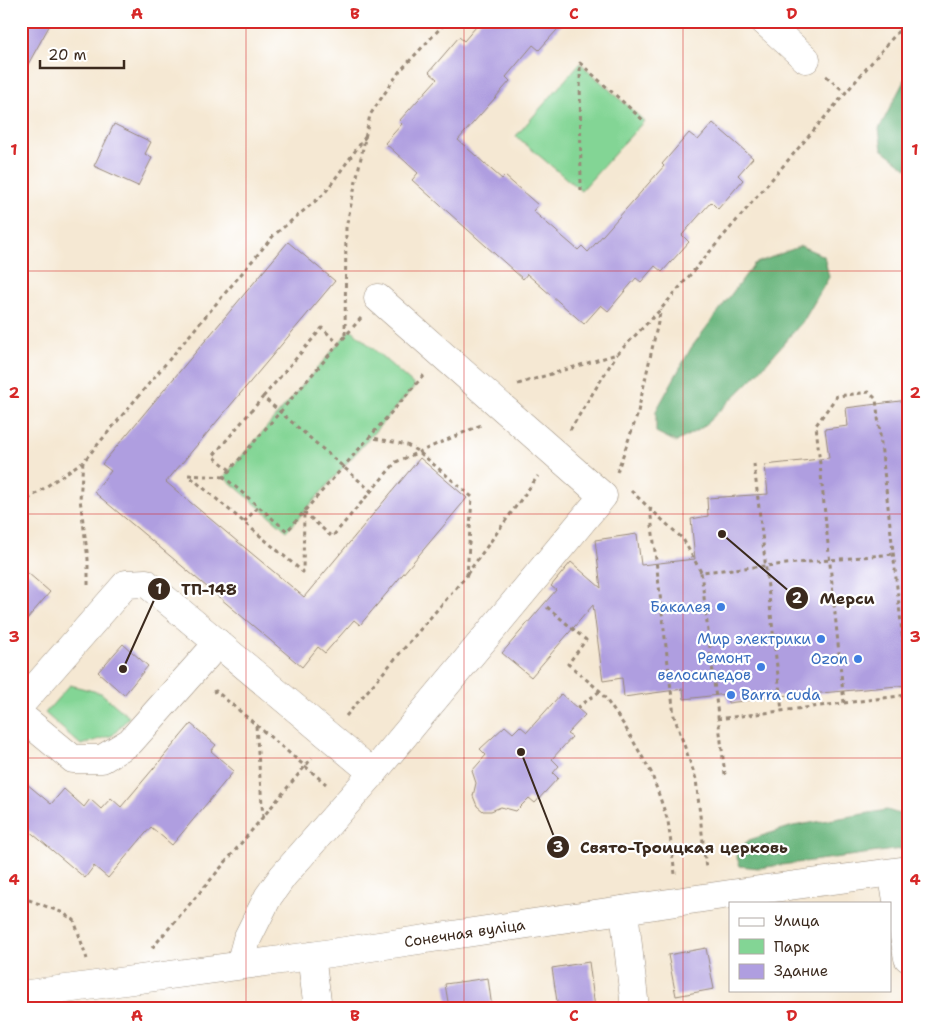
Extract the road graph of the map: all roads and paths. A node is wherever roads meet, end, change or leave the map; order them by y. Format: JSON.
{"nodes":[{"id":1,"x":447,"y":21,"type":"edge"},
{"id":2,"x":764,"y":21,"type":"edge"},
{"id":3,"x":907,"y":21,"type":"edge"},
{"id":4,"x":806,"y":59,"type":"dead end"},
{"id":5,"x":644,"y":121,"type":"dead end"},
{"id":6,"x":366,"y":136,"type":"junction"},
{"id":7,"x":581,"y":191,"type":"dead end"},
{"id":8,"x":378,"y":298,"type":"joint"},
{"id":9,"x":661,"y":309,"type":"junction"},
{"id":10,"x":345,"y":336,"type":"junction"},
{"id":11,"x":339,"y":344,"type":"junction"},
{"id":12,"x":443,"y":354,"type":"junction"},
{"id":13,"x":487,"y":393,"type":"junction"},
{"id":14,"x":263,"y":397,"type":"junction"},
{"id":15,"x":280,"y":412,"type":"junction"},
{"id":16,"x":509,"y":412,"type":"junction"},
{"id":17,"x":370,"y":437,"type":"junction"},
{"id":18,"x":419,"y":452,"type":"junction"},
{"id":19,"x":83,"y":462,"type":"junction"},
{"id":20,"x":754,"y":464,"type":"dead end"},
{"id":21,"x":344,"y":467,"type":"junction"},
{"id":22,"x":230,"y":470,"type":"junction"},
{"id":23,"x":224,"y":477,"type":"junction"},
{"id":24,"x":609,"y":486,"type":"junction"},
{"id":25,"x":371,"y":491,"type":"junction"},
{"id":26,"x":21,"y":504,"type":"edge"},
{"id":27,"x":258,"y":506,"type":"junction"},
{"id":28,"x":650,"y":508,"type":"junction"},
{"id":29,"x":304,"y":512,"type":"junction"},
{"id":30,"x":244,"y":522,"type":"junction"},
{"id":31,"x":894,"y":554,"type":"junction"},
{"id":32,"x":829,"y":560,"type":"junction"},
{"id":33,"x":766,"y":566,"type":"junction"},
{"id":34,"x":701,"y":572,"type":"junction"},
{"id":35,"x":527,"y":588,"type":"junction"},
{"id":36,"x":88,"y":591,"type":"dead end"},
{"id":37,"x":218,"y":643,"type":"junction"},
{"id":38,"x":908,"y":686,"type":"edge"},
{"id":39,"x":600,"y":691,"type":"junction"},
{"id":40,"x":208,"y":693,"type":"dead end"},
{"id":41,"x":908,"y":696,"type":"edge"},
{"id":42,"x":844,"y":703,"type":"junction"},
{"id":43,"x":21,"y":704,"type":"edge"},
{"id":44,"x":577,"y":708,"type":"dead end"},
{"id":45,"x":782,"y":711,"type":"junction"},
{"id":46,"x":21,"y":716,"type":"edge"},
{"id":47,"x":718,"y":719,"type":"junction"},
{"id":48,"x":256,"y":725,"type":"junction"},
{"id":49,"x":329,"y":737,"type":"junction"},
{"id":50,"x":305,"y":766,"type":"junction"},
{"id":51,"x":373,"y":774,"type":"junction"},
{"id":52,"x":725,"y":775,"type":"dead end"},
{"id":53,"x":347,"y":802,"type":"junction"},
{"id":54,"x":263,"y":817,"type":"junction"},
{"id":55,"x":900,"y":871,"type":"edge"},
{"id":56,"x":707,"y":874,"type":"dead end"},
{"id":57,"x":676,"y":880,"type":"dead end"},
{"id":58,"x":21,"y":897,"type":"edge"},
{"id":59,"x":624,"y":910,"type":"junction"},
{"id":60,"x":146,"y":954,"type":"dead end"},
{"id":61,"x":311,"y":956,"type":"junction"},
{"id":62,"x":908,"y":958,"type":"edge"},
{"id":63,"x":88,"y":962,"type":"dead end"},
{"id":64,"x":240,"y":965,"type":"junction"},
{"id":65,"x":21,"y":995,"type":"edge"},
{"id":66,"x":318,"y":1008,"type":"edge"},
{"id":67,"x":635,"y":1008,"type":"edge"}],
"edges":[{"from":1,"to":6,"type":"path"},
{"from":2,"to":4,"type":"street"},
{"from":3,"to":9,"type":"path"},
{"from":5,"to":7,"type":"path"},
{"from":6,"to":10,"type":"path"},
{"from":6,"to":19,"type":"path"},
{"from":8,"to":10,"type":"path"},
{"from":8,"to":12,"type":"street"},
{"from":9,"to":13,"type":"path"},
{"from":9,"to":24,"type":"path"},
{"from":10,"to":11,"type":"path"},
{"from":11,"to":14,"type":"path"},
{"from":11,"to":15,"type":"path"},
{"from":12,"to":13,"type":"street"},
{"from":12,"to":17,"type":"path"},
{"from":13,"to":16,"type":"street"},
{"from":14,"to":15,"type":"path"},
{"from":14,"to":22,"type":"path"},
{"from":15,"to":21,"type":"path"},
{"from":15,"to":22,"type":"path"},
{"from":16,"to":18,"type":"path"},
{"from":16,"to":24,"type":"street"},
{"from":17,"to":18,"type":"path"},
{"from":17,"to":21,"type":"path"},
{"from":18,"to":25,"type":"path"},
{"from":18,"to":49,"type":"path"},
{"from":19,"to":26,"type":"path"},
{"from":19,"to":36,"type":"path"},
{"from":20,"to":33,"type":"path"},
{"from":21,"to":25,"type":"path"},
{"from":21,"to":29,"type":"path"},
{"from":22,"to":23,"type":"path"},
{"from":23,"to":27,"type":"path"},
{"from":23,"to":30,"type":"path"},
{"from":24,"to":28,"type":"path"},
{"from":24,"to":35,"type":"street"},
{"from":25,"to":29,"type":"path"},
{"from":27,"to":29,"type":"path"},
{"from":27,"to":30,"type":"path"},
{"from":28,"to":34,"type":"path"},
{"from":28,"to":56,"type":"path"},
{"from":29,"to":30,"type":"path"},
{"from":31,"to":32,"type":"path"},
{"from":31,"to":32,"type":"path"},
{"from":31,"to":38,"type":"path"},
{"from":32,"to":33,"type":"path"},
{"from":32,"to":42,"type":"path"},
{"from":33,"to":34,"type":"path"},
{"from":33,"to":45,"type":"path"},
{"from":34,"to":47,"type":"path"},
{"from":35,"to":39,"type":"path"},
{"from":35,"to":51,"type":"street"},
{"from":37,"to":43,"type":"street"},
{"from":37,"to":46,"type":"street"},
{"from":37,"to":49,"type":"street"},
{"from":39,"to":44,"type":"path"},
{"from":39,"to":57,"type":"path"},
{"from":40,"to":48,"type":"path"},
{"from":41,"to":42,"type":"path"},
{"from":42,"to":45,"type":"path"},
{"from":45,"to":47,"type":"path"},
{"from":47,"to":52,"type":"path"},
{"from":48,"to":50,"type":"path"},
{"from":48,"to":54,"type":"path"},
{"from":49,"to":50,"type":"path"},
{"from":49,"to":51,"type":"street"},
{"from":50,"to":53,"type":"path"},
{"from":50,"to":54,"type":"path"},
{"from":51,"to":53,"type":"street"},
{"from":53,"to":64,"type":"street"},
{"from":54,"to":60,"type":"path"},
{"from":55,"to":59,"type":"street","name":"Сонечная вуліца"},
{"from":55,"to":62,"type":"street"},
{"from":58,"to":63,"type":"path"},
{"from":59,"to":61,"type":"street","name":"Сонечная вуліца"},
{"from":59,"to":67,"type":"street"},
{"from":61,"to":64,"type":"street","name":"Сонечная вуліца"},
{"from":61,"to":66,"type":"street"},
{"from":64,"to":65,"type":"street","name":"Сонечная вуліца"}]}
